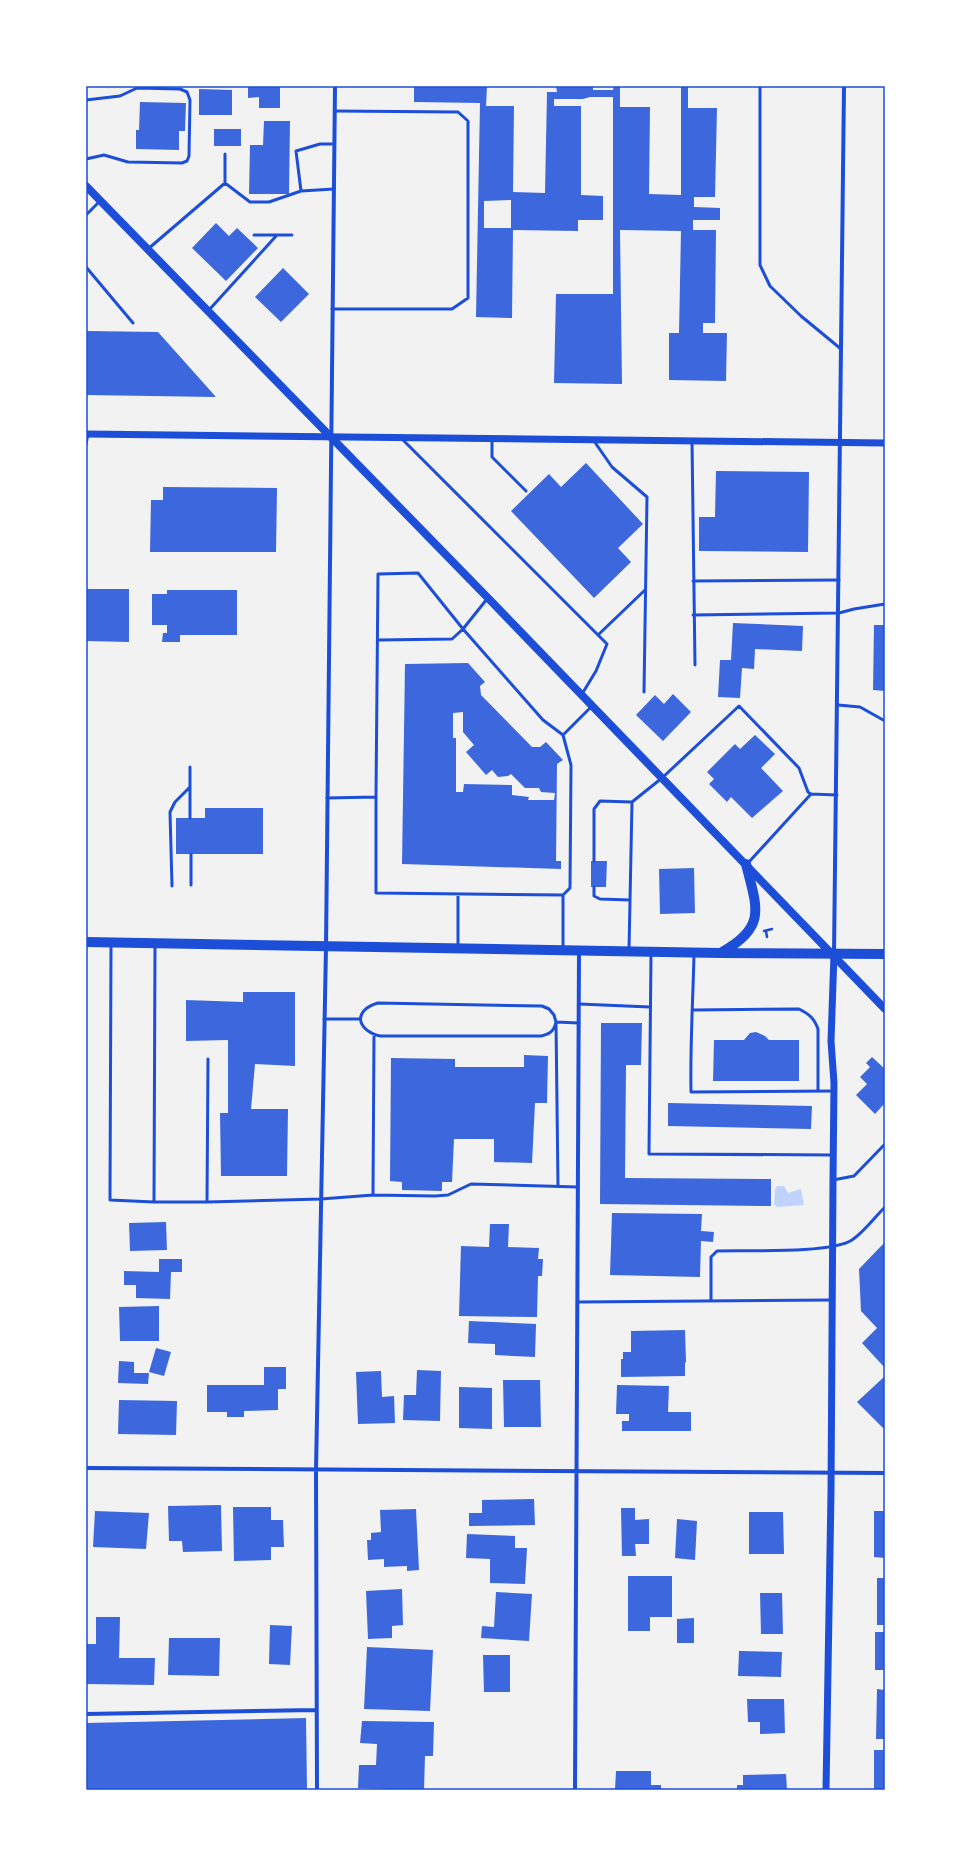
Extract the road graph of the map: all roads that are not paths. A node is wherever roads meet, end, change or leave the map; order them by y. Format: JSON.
{"nodes":[{"id":1,"x":335,"y":86,"type":"edge"},
{"id":2,"x":760,"y":86,"type":"edge"},
{"id":3,"x":844,"y":86,"type":"edge"},
{"id":4,"x":86,"y":100,"type":"edge"},
{"id":5,"x":335,"y":111,"type":"junction"},
{"id":6,"x":334,"y":144,"type":"junction"},
{"id":7,"x":225,"y":154,"type":"dead end"},
{"id":8,"x":86,"y":158,"type":"edge"},
{"id":9,"x":225,"y":183,"type":"junction"},
{"id":10,"x":86,"y":186,"type":"edge"},
{"id":11,"x":334,"y":189,"type":"junction"},
{"id":12,"x":301,"y":191,"type":"junction"},
{"id":13,"x":100,"y":201,"type":"junction"},
{"id":14,"x":86,"y":215,"type":"edge"},
{"id":15,"x":254,"y":234,"type":"dead end"},
{"id":16,"x":276,"y":235,"type":"junction"},
{"id":17,"x":292,"y":235,"type":"dead end"},
{"id":18,"x":148,"y":249,"type":"junction"},
{"id":19,"x":86,"y":267,"type":"edge"},
{"id":20,"x":332,"y":309,"type":"junction"},
{"id":21,"x":209,"y":310,"type":"junction"},
{"id":22,"x":133,"y":323,"type":"dead end"},
{"id":23,"x":841,"y":349,"type":"junction"},
{"id":24,"x":87,"y":434,"type":"edge"},
{"id":25,"x":331,"y":436,"type":"junction"},
{"id":26,"x":401,"y":438,"type":"junction"},
{"id":27,"x":492,"y":438,"type":"junction"},
{"id":28,"x":593,"y":440,"type":"junction"},
{"id":29,"x":692,"y":441,"type":"junction"},
{"id":30,"x":840,"y":442,"type":"junction"},
{"id":31,"x":885,"y":443,"type":"edge"},
{"id":32,"x":86,"y":444,"type":"edge"},
{"id":33,"x":526,"y":490,"type":"dead end"},
{"id":34,"x":839,"y":580,"type":"junction"},
{"id":35,"x":693,"y":581,"type":"junction"},
{"id":36,"x":646,"y":590,"type":"junction"},
{"id":37,"x":488,"y":598,"type":"junction"},
{"id":38,"x":885,"y":604,"type":"edge"},
{"id":39,"x":839,"y":613,"type":"junction"},
{"id":40,"x":693,"y":615,"type":"junction"},
{"id":41,"x":463,"y":629,"type":"junction"},
{"id":42,"x":598,"y":635,"type":"junction"},
{"id":43,"x":378,"y":640,"type":"junction"},
{"id":44,"x":694,"y":665,"type":"dead end"},
{"id":45,"x":644,"y":692,"type":"dead end"},
{"id":46,"x":581,"y":695,"type":"junction"},
{"id":47,"x":838,"y":705,"type":"junction"},
{"id":48,"x":592,"y":706,"type":"junction"},
{"id":49,"x":885,"y":721,"type":"edge"},
{"id":50,"x":563,"y":735,"type":"junction"},
{"id":51,"x":190,"y":766,"type":"dead end"},
{"id":52,"x":662,"y":778,"type":"junction"},
{"id":53,"x":190,"y":787,"type":"junction"},
{"id":54,"x":811,"y":794,"type":"junction"},
{"id":55,"x":837,"y":795,"type":"junction"},
{"id":56,"x":376,"y":797,"type":"junction"},
{"id":57,"x":327,"y":798,"type":"junction"},
{"id":58,"x":632,"y":802,"type":"junction"},
{"id":59,"x":190,"y":818,"type":"dead end"},
{"id":60,"x":191,"y":854,"type":"dead end"},
{"id":61,"x":594,"y":860,"type":"dead end"},
{"id":62,"x":746,"y":864,"type":"junction"},
{"id":63,"x":172,"y":886,"type":"dead end"},
{"id":64,"x":191,"y":886,"type":"dead end"},
{"id":65,"x":594,"y":888,"type":"dead end"},
{"id":66,"x":458,"y":894,"type":"junction"},
{"id":67,"x":563,"y":895,"type":"junction"},
{"id":68,"x":630,"y":900,"type":"junction"},
{"id":69,"x":87,"y":941,"type":"edge"},
{"id":70,"x":111,"y":943,"type":"junction"},
{"id":71,"x":154,"y":944,"type":"junction"},
{"id":72,"x":326,"y":947,"type":"junction"},
{"id":73,"x":458,"y":949,"type":"junction"},
{"id":74,"x":563,"y":950,"type":"junction"},
{"id":75,"x":579,"y":951,"type":"junction"},
{"id":76,"x":629,"y":952,"type":"junction"},
{"id":77,"x":651,"y":952,"type":"junction"},
{"id":78,"x":694,"y":953,"type":"junction"},
{"id":79,"x":720,"y":953,"type":"junction"},
{"id":80,"x":834,"y":954,"type":"junction"},
{"id":81,"x":885,"y":954,"type":"edge"},
{"id":82,"x":579,"y":1004,"type":"junction"},
{"id":83,"x":650,"y":1007,"type":"junction"},
{"id":84,"x":885,"y":1009,"type":"edge"},
{"id":85,"x":693,"y":1010,"type":"junction"},
{"id":86,"x":324,"y":1019,"type":"junction"},
{"id":87,"x":360,"y":1019,"type":"junction"},
{"id":88,"x":556,"y":1022,"type":"junction"},
{"id":89,"x":579,"y":1023,"type":"junction"},
{"id":90,"x":374,"y":1034,"type":"junction"},
{"id":91,"x":208,"y":1059,"type":"dead end"},
{"id":92,"x":818,"y":1090,"type":"junction"},
{"id":93,"x":834,"y":1090,"type":"junction"},
{"id":94,"x":885,"y":1144,"type":"edge"},
{"id":95,"x":834,"y":1155,"type":"junction"},
{"id":96,"x":834,"y":1180,"type":"junction"},
{"id":97,"x":558,"y":1186,"type":"junction"},
{"id":98,"x":578,"y":1188,"type":"junction"},
{"id":99,"x":373,"y":1195,"type":"junction"},
{"id":100,"x":321,"y":1199,"type":"junction"},
{"id":101,"x":154,"y":1202,"type":"junction"},
{"id":102,"x":207,"y":1202,"type":"junction"},
{"id":103,"x":885,"y":1207,"type":"edge"},
{"id":104,"x":833,"y":1246,"type":"junction"},
{"id":105,"x":833,"y":1300,"type":"junction"},
{"id":106,"x":711,"y":1301,"type":"junction"},
{"id":107,"x":578,"y":1302,"type":"junction"},
{"id":108,"x":86,"y":1468,"type":"edge"},
{"id":109,"x":316,"y":1470,"type":"junction"},
{"id":110,"x":577,"y":1471,"type":"junction"},
{"id":111,"x":831,"y":1472,"type":"junction"},
{"id":112,"x":885,"y":1473,"type":"edge"},
{"id":113,"x":316,"y":1710,"type":"junction"},
{"id":114,"x":86,"y":1714,"type":"edge"},
{"id":115,"x":317,"y":1790,"type":"edge"},
{"id":116,"x":575,"y":1790,"type":"edge"},
{"id":117,"x":826,"y":1790,"type":"edge"}],
"edges":[{"from":1,"to":5,"type":"street"},
{"from":2,"to":23,"type":"lane"},
{"from":3,"to":23,"type":"street"},
{"from":4,"to":8,"type":"lane"},
{"from":5,"to":6,"type":"street"},
{"from":5,"to":20,"type":"lane"},
{"from":6,"to":11,"type":"street"},
{"from":6,"to":12,"type":"lane"},
{"from":7,"to":9,"type":"lane"},
{"from":9,"to":12,"type":"lane"},
{"from":9,"to":18,"type":"lane"},
{"from":10,"to":13,"type":"main road"},
{"from":11,"to":12,"type":"lane"},
{"from":11,"to":20,"type":"street"},
{"from":13,"to":14,"type":"lane"},
{"from":13,"to":18,"type":"main road"},
{"from":15,"to":16,"type":"lane"},
{"from":16,"to":17,"type":"lane"},
{"from":16,"to":21,"type":"lane"},
{"from":18,"to":21,"type":"main road"},
{"from":19,"to":22,"type":"lane"},
{"from":20,"to":25,"type":"street"},
{"from":21,"to":25,"type":"main road"},
{"from":23,"to":30,"type":"street"},
{"from":24,"to":25,"type":"street"},
{"from":24,"to":32,"type":"lane"},
{"from":25,"to":26,"type":"street"},
{"from":25,"to":37,"type":"main road"},
{"from":25,"to":57,"type":"street"},
{"from":26,"to":27,"type":"street"},
{"from":26,"to":42,"type":"lane"},
{"from":27,"to":28,"type":"street"},
{"from":27,"to":33,"type":"lane"},
{"from":28,"to":29,"type":"street"},
{"from":28,"to":36,"type":"lane"},
{"from":29,"to":30,"type":"street"},
{"from":29,"to":35,"type":"lane"},
{"from":30,"to":31,"type":"street"},
{"from":30,"to":34,"type":"street"},
{"from":34,"to":35,"type":"lane"},
{"from":34,"to":39,"type":"street"},
{"from":35,"to":40,"type":"lane"},
{"from":36,"to":42,"type":"lane"},
{"from":36,"to":45,"type":"lane"},
{"from":37,"to":41,"type":"lane"},
{"from":37,"to":46,"type":"main road"},
{"from":38,"to":39,"type":"lane"},
{"from":39,"to":40,"type":"lane"},
{"from":39,"to":47,"type":"street"},
{"from":40,"to":44,"type":"lane"},
{"from":41,"to":43,"type":"lane"},
{"from":41,"to":43,"type":"lane"},
{"from":41,"to":50,"type":"lane"},
{"from":42,"to":46,"type":"lane"},
{"from":43,"to":56,"type":"lane"},
{"from":46,"to":48,"type":"main road"},
{"from":47,"to":49,"type":"lane"},
{"from":47,"to":55,"type":"street"},
{"from":48,"to":50,"type":"lane"},
{"from":48,"to":52,"type":"main road"},
{"from":50,"to":67,"type":"lane"},
{"from":51,"to":53,"type":"lane"},
{"from":52,"to":54,"type":"lane"},
{"from":52,"to":58,"type":"lane"},
{"from":52,"to":62,"type":"main road"},
{"from":53,"to":59,"type":"lane"},
{"from":53,"to":63,"type":"lane"},
{"from":54,"to":55,"type":"lane"},
{"from":54,"to":62,"type":"lane"},
{"from":55,"to":80,"type":"street"},
{"from":56,"to":57,"type":"lane"},
{"from":56,"to":66,"type":"lane"},
{"from":57,"to":72,"type":"street"},
{"from":58,"to":61,"type":"lane"},
{"from":58,"to":68,"type":"lane"},
{"from":60,"to":64,"type":"lane"},
{"from":62,"to":79,"type":"main road"},
{"from":62,"to":80,"type":"main road"},
{"from":65,"to":68,"type":"lane"},
{"from":66,"to":67,"type":"lane"},
{"from":66,"to":73,"type":"lane"},
{"from":67,"to":74,"type":"lane"},
{"from":68,"to":76,"type":"lane"},
{"from":69,"to":70,"type":"main road"},
{"from":70,"to":71,"type":"main road"},
{"from":70,"to":101,"type":"lane"},
{"from":71,"to":72,"type":"main road"},
{"from":71,"to":101,"type":"lane"},
{"from":72,"to":73,"type":"main road"},
{"from":72,"to":86,"type":"street"},
{"from":73,"to":74,"type":"main road"},
{"from":74,"to":75,"type":"main road"},
{"from":75,"to":76,"type":"main road"},
{"from":75,"to":82,"type":"street"},
{"from":76,"to":77,"type":"main road"},
{"from":77,"to":78,"type":"main road"},
{"from":77,"to":83,"type":"lane"},
{"from":78,"to":79,"type":"main road"},
{"from":78,"to":85,"type":"lane"},
{"from":79,"to":80,"type":"main road"},
{"from":80,"to":81,"type":"main road"},
{"from":80,"to":84,"type":"main road"},
{"from":80,"to":93,"type":"street"},
{"from":82,"to":83,"type":"lane"},
{"from":82,"to":89,"type":"street"},
{"from":83,"to":95,"type":"lane"},
{"from":85,"to":92,"type":"lane"},
{"from":85,"to":92,"type":"lane"},
{"from":86,"to":87,"type":"lane"},
{"from":86,"to":100,"type":"street"},
{"from":87,"to":88,"type":"lane"},
{"from":87,"to":90,"type":"lane"},
{"from":88,"to":89,"type":"lane"},
{"from":88,"to":90,"type":"lane"},
{"from":88,"to":97,"type":"lane"},
{"from":89,"to":98,"type":"street"},
{"from":90,"to":99,"type":"lane"},
{"from":91,"to":102,"type":"lane"},
{"from":92,"to":93,"type":"lane"},
{"from":93,"to":95,"type":"street"},
{"from":94,"to":96,"type":"lane"},
{"from":95,"to":96,"type":"street"},
{"from":96,"to":104,"type":"street"},
{"from":97,"to":98,"type":"lane"},
{"from":97,"to":99,"type":"lane"},
{"from":98,"to":107,"type":"street"},
{"from":99,"to":100,"type":"lane"},
{"from":100,"to":102,"type":"lane"},
{"from":100,"to":109,"type":"street"},
{"from":101,"to":102,"type":"lane"},
{"from":103,"to":104,"type":"lane"},
{"from":104,"to":105,"type":"street"},
{"from":104,"to":106,"type":"lane"},
{"from":105,"to":106,"type":"lane"},
{"from":105,"to":111,"type":"street"},
{"from":106,"to":107,"type":"lane"},
{"from":107,"to":110,"type":"street"},
{"from":108,"to":109,"type":"street"},
{"from":109,"to":110,"type":"street"},
{"from":109,"to":113,"type":"street"},
{"from":110,"to":111,"type":"street"},
{"from":110,"to":116,"type":"street"},
{"from":111,"to":112,"type":"street"},
{"from":111,"to":117,"type":"street"},
{"from":113,"to":114,"type":"street"},
{"from":113,"to":115,"type":"street"}]}
